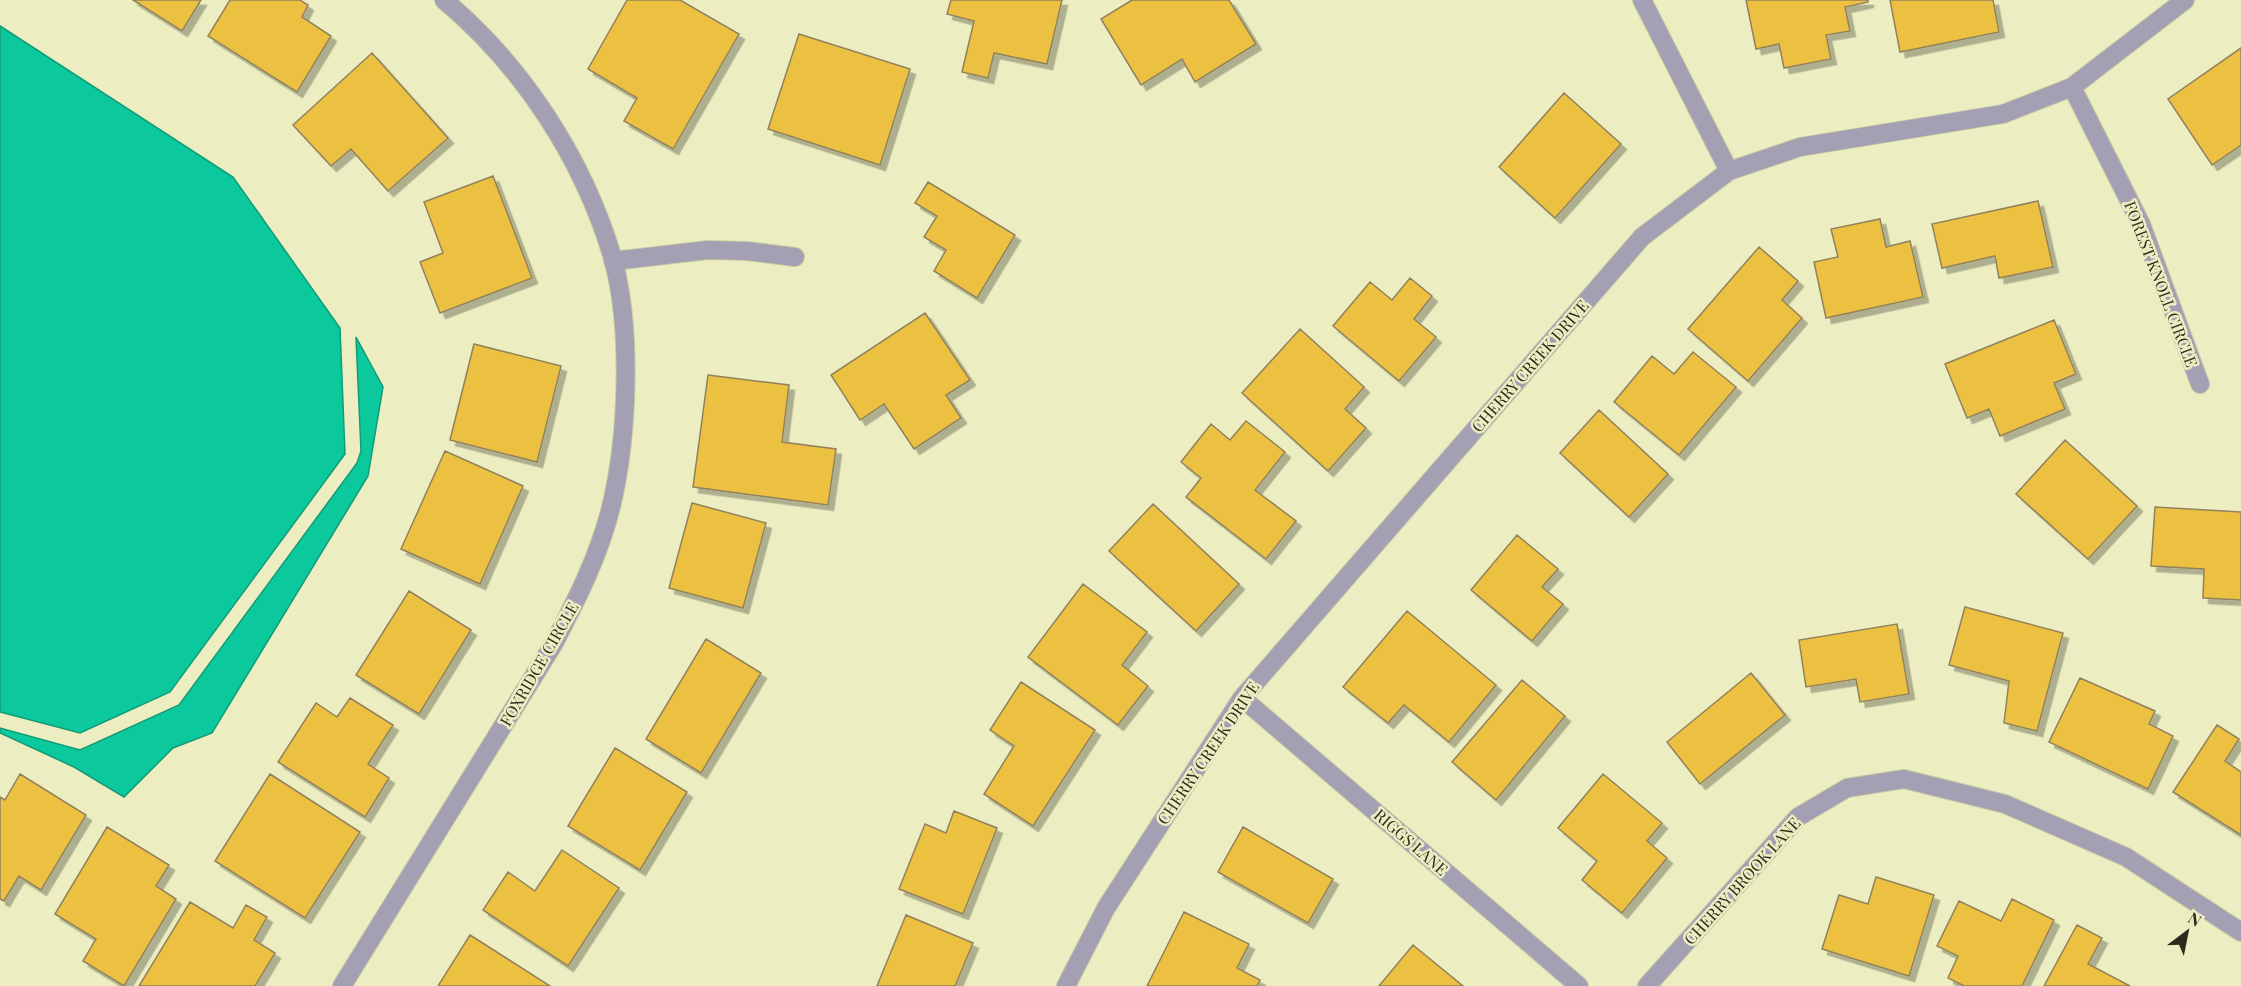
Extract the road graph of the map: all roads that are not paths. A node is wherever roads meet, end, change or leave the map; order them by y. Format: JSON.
{"nodes":[{"id":1,"x":444,"y":0,"type":"edge"},
{"id":2,"x":1642,"y":0,"type":"edge"},
{"id":3,"x":2185,"y":0,"type":"edge"},
{"id":4,"x":2072,"y":87,"type":"junction"},
{"id":5,"x":1729,"y":171,"type":"junction"},
{"id":6,"x":795,"y":257,"type":"dead end"},
{"id":7,"x":613,"y":261,"type":"junction"},
{"id":8,"x":2199,"y":384,"type":"dead end"},
{"id":9,"x":1242,"y":698,"type":"junction"},
{"id":10,"x":2241,"y":933,"type":"edge"},
{"id":11,"x":342,"y":986,"type":"edge"},
{"id":12,"x":1066,"y":986,"type":"edge"},
{"id":13,"x":1579,"y":986,"type":"edge"},
{"id":14,"x":1647,"y":986,"type":"edge"}],
"edges":[{"from":1,"to":7,"type":"street","name":"FOXRIDGE CIRCLE"},
{"from":2,"to":5,"type":"street"},
{"from":3,"to":4,"type":"street","name":"CHERRY CREEK DRIVE"},
{"from":4,"to":5,"type":"street","name":"CHERRY CREEK DRIVE"},
{"from":4,"to":8,"type":"street","name":"FOREST KNOLL CIRCLE"},
{"from":5,"to":9,"type":"street","name":"CHERRY CREEK DRIVE"},
{"from":6,"to":7,"type":"street"},
{"from":7,"to":11,"type":"street","name":"FOXRIDGE CIRCLE"},
{"from":9,"to":12,"type":"street","name":"CHERRY CREEK DRIVE"},
{"from":9,"to":13,"type":"street","name":"RIGGS LANE"},
{"from":10,"to":14,"type":"street","name":"CHERRY BROOK LANE"}]}
